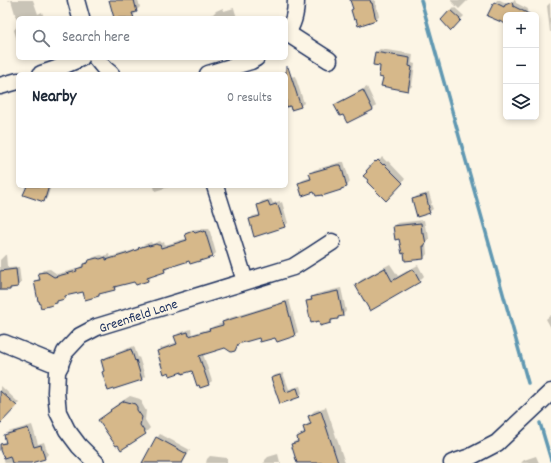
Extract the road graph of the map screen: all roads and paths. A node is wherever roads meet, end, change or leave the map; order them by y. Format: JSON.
{"nodes":[{"id":1,"x":76,"y":0,"type":"edge"},
{"id":2,"x":296,"y":0,"type":"edge"},
{"id":3,"x":80,"y":16,"type":"edge"},
{"id":4,"x":288,"y":32,"type":"edge"},
{"id":5,"x":288,"y":35,"type":"edge"},
{"id":6,"x":76,"y":60,"type":"edge"},
{"id":7,"x":98,"y":60,"type":"edge"},
{"id":8,"x":253,"y":60,"type":"edge"},
{"id":9,"x":329,"y":60,"type":"dead end"},
{"id":10,"x":47,"y":72,"type":"edge"},
{"id":11,"x":109,"y":72,"type":"edge"},
{"id":12,"x":215,"y":72,"type":"edge"},
{"id":13,"x":16,"y":82,"type":"edge"},
{"id":14,"x":0,"y":86,"type":"edge"},
{"id":15,"x":216,"y":188,"type":"edge"},
{"id":16,"x":332,"y":242,"type":"dead end"},
{"id":17,"x":245,"y":281,"type":"junction"},
{"id":18,"x":4,"y":343,"type":"dead end"},
{"id":19,"x":60,"y":366,"type":"junction"},
{"id":20,"x":551,"y":392,"type":"edge"},
{"id":21,"x":96,"y":463,"type":"edge"},
{"id":22,"x":452,"y":463,"type":"edge"}],
"edges":[{"from":1,"to":3,"type":"street"},
{"from":2,"to":4,"type":"street"},
{"from":5,"to":9,"type":"street"},
{"from":6,"to":10,"type":"street"},
{"from":7,"to":11,"type":"street"},
{"from":8,"to":12,"type":"street"},
{"from":13,"to":14,"type":"street"},
{"from":15,"to":17,"type":"street"},
{"from":16,"to":17,"type":"street","name":"Greenfield Lane"},
{"from":17,"to":19,"type":"street","name":"Greenfield Lane"},
{"from":18,"to":19,"type":"street"},
{"from":19,"to":21,"type":"street","name":"Greenfield Lane"},
{"from":20,"to":22,"type":"street"}]}
